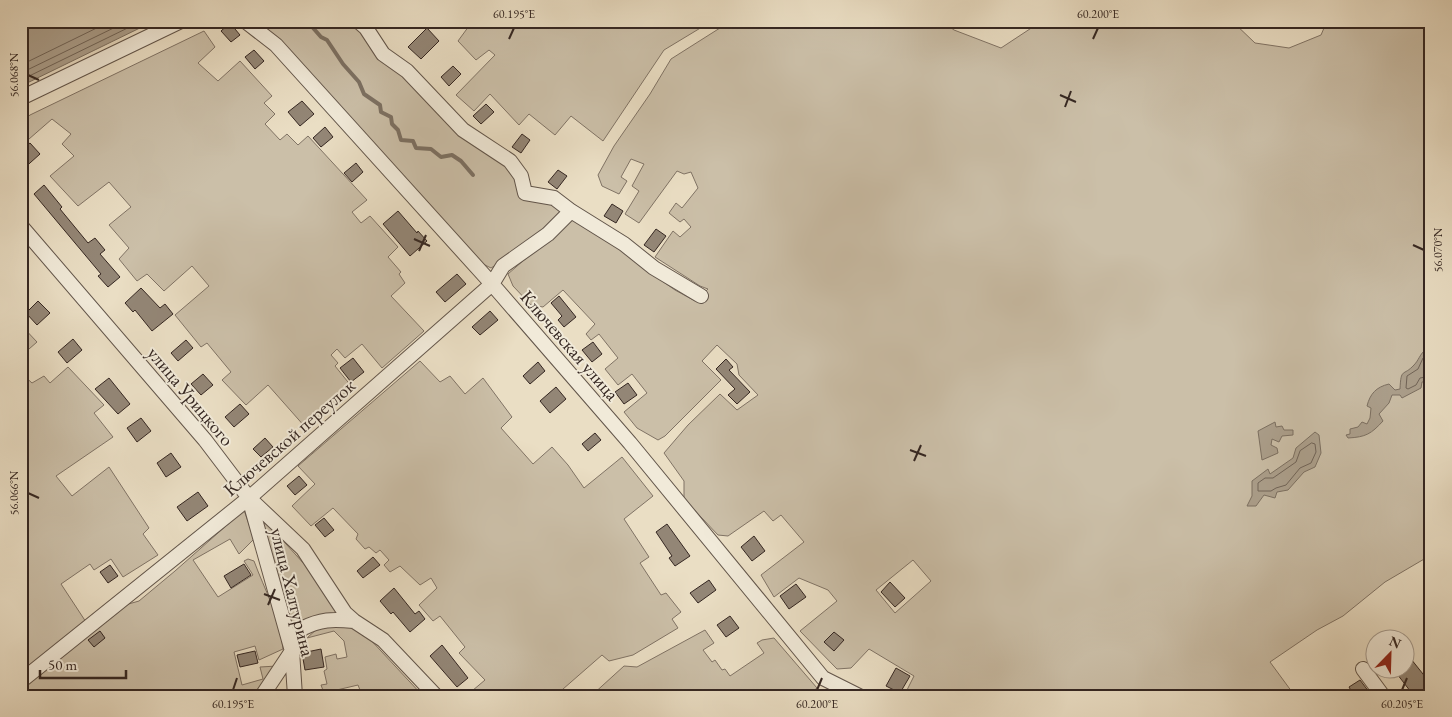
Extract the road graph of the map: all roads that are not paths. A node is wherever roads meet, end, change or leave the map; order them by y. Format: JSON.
{"nodes":[{"id":1,"x":181,"y":21,"type":"edge"},
{"id":2,"x":245,"y":21,"type":"edge"},
{"id":3,"x":358,"y":21,"type":"edge"},
{"id":4,"x":21,"y":98,"type":"edge"},
{"id":5,"x":571,"y":211,"type":"junction"},
{"id":6,"x":21,"y":226,"type":"edge"},
{"id":7,"x":492,"y":284,"type":"junction"},
{"id":8,"x":700,"y":296,"type":"dead end"},
{"id":9,"x":249,"y":498,"type":"junction"},
{"id":10,"x":354,"y":621,"type":"junction"},
{"id":11,"x":292,"y":651,"type":"junction"},
{"id":12,"x":1363,"y":669,"type":"dead end"},
{"id":13,"x":21,"y":681,"type":"edge"},
{"id":14,"x":262,"y":696,"type":"edge"},
{"id":15,"x":295,"y":696,"type":"edge"},
{"id":16,"x":436,"y":696,"type":"edge"},
{"id":17,"x":859,"y":696,"type":"edge"},
{"id":18,"x":1383,"y":696,"type":"edge"}],
"edges":[{"from":1,"to":4,"type":"street"},
{"from":2,"to":7,"type":"street","name":"Ключевская улица"},
{"from":3,"to":5,"type":"street"},
{"from":5,"to":7,"type":"street","name":"Ключевской переулок"},
{"from":5,"to":8,"type":"street"},
{"from":6,"to":9,"type":"street","name":"улица Урицкого"},
{"from":7,"to":9,"type":"street","name":"Ключевской переулок"},
{"from":7,"to":17,"type":"street","name":"Ключевская улица"},
{"from":9,"to":10,"type":"street","name":"улица Урицкого"},
{"from":9,"to":11,"type":"street","name":"улица Халтурина"},
{"from":9,"to":13,"type":"street","name":"Ключевской переулок"},
{"from":10,"to":11,"type":"street"},
{"from":10,"to":16,"type":"street","name":"улица Урицкого"},
{"from":11,"to":14,"type":"street"},
{"from":11,"to":15,"type":"street","name":"улица Халтурина"},
{"from":12,"to":18,"type":"street"}]}
